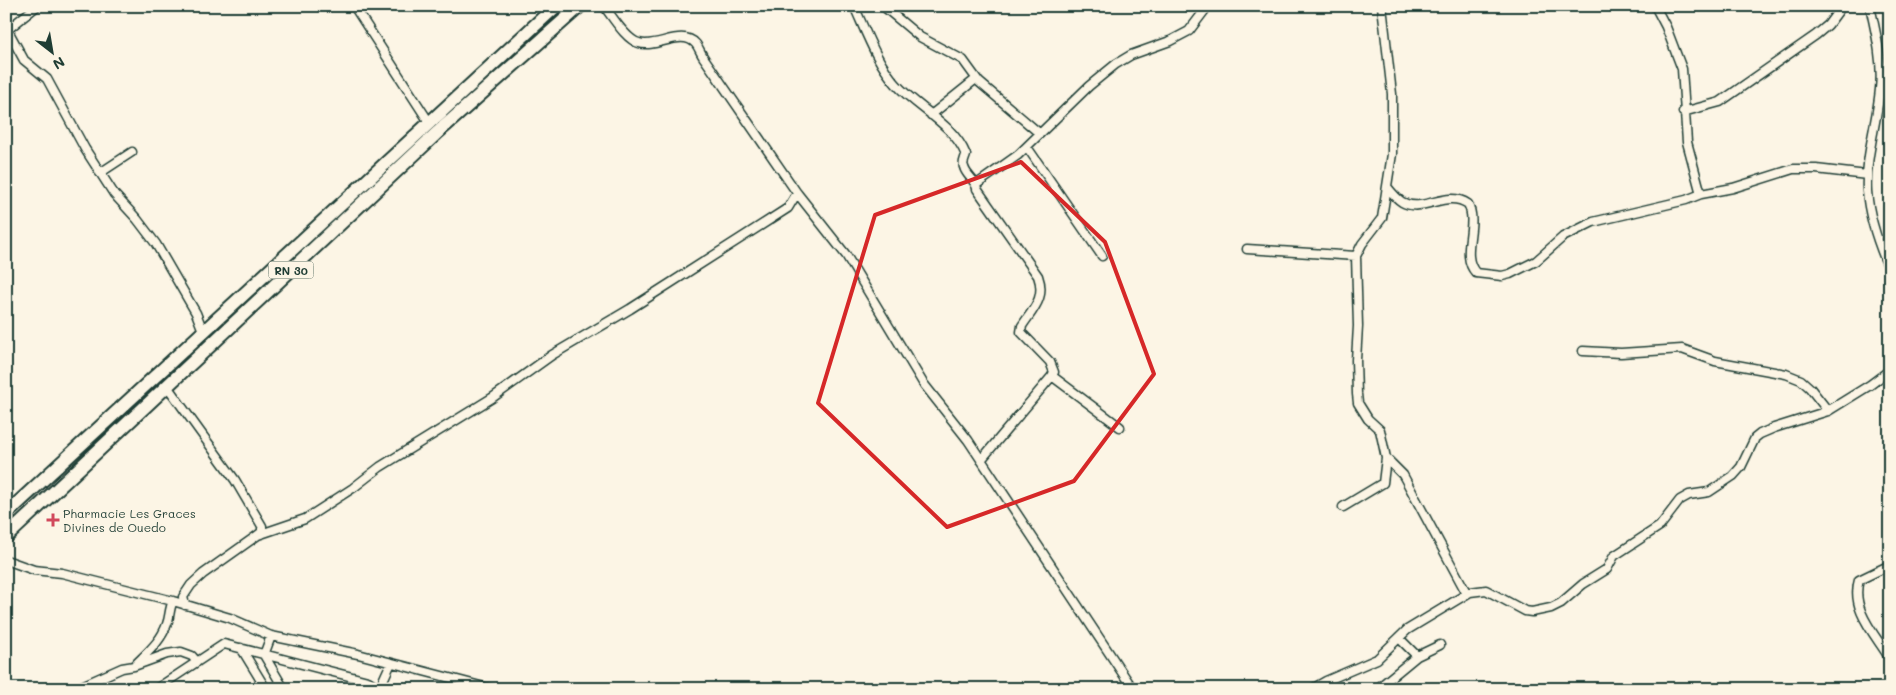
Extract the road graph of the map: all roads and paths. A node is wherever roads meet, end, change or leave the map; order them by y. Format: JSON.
{"nodes":[{"id":1,"x":37,"y":6,"type":"edge"},
{"id":2,"x":354,"y":6,"type":"edge"},
{"id":3,"x":556,"y":6,"type":"edge"},
{"id":4,"x":580,"y":6,"type":"edge"},
{"id":5,"x":604,"y":6,"type":"edge"},
{"id":6,"x":854,"y":6,"type":"edge"},
{"id":7,"x":883,"y":6,"type":"edge"},
{"id":8,"x":1208,"y":6,"type":"edge"},
{"id":9,"x":1382,"y":6,"type":"edge"},
{"id":10,"x":1655,"y":6,"type":"edge"},
{"id":11,"x":1842,"y":6,"type":"edge"},
{"id":12,"x":1870,"y":6,"type":"edge"},
{"id":13,"x":7,"y":29,"type":"edge"},
{"id":14,"x":976,"y":79,"type":"junction"},
{"id":15,"x":1683,"y":112,"type":"junction"},
{"id":16,"x":932,"y":115,"type":"junction"},
{"id":17,"x":429,"y":122,"type":"junction"},
{"id":18,"x":1039,"y":133,"type":"junction"},
{"id":19,"x":1027,"y":147,"type":"junction"},
{"id":20,"x":132,"y":152,"type":"dead end"},
{"id":21,"x":100,"y":173,"type":"junction"},
{"id":22,"x":1867,"y":175,"type":"junction"},
{"id":23,"x":977,"y":184,"type":"junction"},
{"id":24,"x":1388,"y":188,"type":"junction"},
{"id":25,"x":797,"y":193,"type":"junction"},
{"id":26,"x":1701,"y":194,"type":"junction"},
{"id":27,"x":1247,"y":249,"type":"dead end"},
{"id":28,"x":1102,"y":256,"type":"dead end"},
{"id":29,"x":1356,"y":256,"type":"junction"},
{"id":30,"x":1890,"y":271,"type":"edge"},
{"id":31,"x":203,"y":331,"type":"junction"},
{"id":32,"x":1583,"y":351,"type":"dead end"},
{"id":33,"x":1890,"y":370,"type":"edge"},
{"id":34,"x":1052,"y":376,"type":"junction"},
{"id":35,"x":167,"y":386,"type":"junction"},
{"id":36,"x":1828,"y":412,"type":"junction"},
{"id":37,"x":1120,"y":427,"type":"dead end"},
{"id":38,"x":1386,"y":458,"type":"junction"},
{"id":39,"x":981,"y":460,"type":"junction"},
{"id":40,"x":1343,"y":507,"type":"dead end"},
{"id":41,"x":6,"y":514,"type":"edge"},
{"id":42,"x":258,"y":535,"type":"junction"},
{"id":43,"x":6,"y":537,"type":"edge"},
{"id":44,"x":6,"y":560,"type":"edge"},
{"id":45,"x":1890,"y":565,"type":"edge"},
{"id":46,"x":1467,"y":594,"type":"junction"},
{"id":47,"x":173,"y":601,"type":"junction"},
{"id":48,"x":185,"y":605,"type":"junction"},
{"id":49,"x":272,"y":636,"type":"junction"},
{"id":50,"x":1399,"y":638,"type":"junction"},
{"id":51,"x":1440,"y":644,"type":"dead end"},
{"id":52,"x":241,"y":648,"type":"junction"},
{"id":53,"x":264,"y":655,"type":"junction"},
{"id":54,"x":1417,"y":656,"type":"junction"},
{"id":55,"x":1890,"y":659,"type":"edge"},
{"id":56,"x":197,"y":662,"type":"junction"},
{"id":57,"x":391,"y":663,"type":"junction"},
{"id":58,"x":134,"y":666,"type":"junction"},
{"id":59,"x":381,"y":688,"type":"edge"},
{"id":60,"x":76,"y":689,"type":"edge"},
{"id":61,"x":156,"y":689,"type":"edge"},
{"id":62,"x":266,"y":689,"type":"edge"},
{"id":63,"x":284,"y":689,"type":"edge"},
{"id":64,"x":492,"y":689,"type":"edge"},
{"id":65,"x":1133,"y":689,"type":"edge"},
{"id":66,"x":1312,"y":689,"type":"edge"},
{"id":67,"x":1377,"y":689,"type":"edge"}],
"edges":[{"from":1,"to":13,"type":"street"},
{"from":2,"to":17,"type":"street"},
{"from":3,"to":17,"type":"main road","number":"RN 30"},
{"from":4,"to":35,"type":"main road","name":"RN 30","number":"RN 30"},
{"from":5,"to":25,"type":"street"},
{"from":6,"to":16,"type":"street"},
{"from":7,"to":14,"type":"street"},
{"from":8,"to":18,"type":"street"},
{"from":9,"to":24,"type":"street"},
{"from":10,"to":15,"type":"street"},
{"from":11,"to":15,"type":"street"},
{"from":12,"to":22,"type":"street"},
{"from":13,"to":21,"type":"street"},
{"from":14,"to":16,"type":"street"},
{"from":14,"to":18,"type":"street"},
{"from":15,"to":26,"type":"street"},
{"from":16,"to":23,"type":"street"},
{"from":17,"to":31,"type":"main road","number":"RN 30"},
{"from":18,"to":19,"type":"street"},
{"from":19,"to":23,"type":"street"},
{"from":19,"to":28,"type":"street"},
{"from":20,"to":21,"type":"street"},
{"from":21,"to":31,"type":"street"},
{"from":22,"to":26,"type":"street"},
{"from":22,"to":30,"type":"street"},
{"from":23,"to":34,"type":"street"},
{"from":24,"to":26,"type":"street"},
{"from":24,"to":29,"type":"street"},
{"from":25,"to":39,"type":"street"},
{"from":25,"to":42,"type":"street"},
{"from":27,"to":29,"type":"street"},
{"from":29,"to":38,"type":"street"},
{"from":31,"to":41,"type":"main road","number":"RN 30"},
{"from":32,"to":36,"type":"street"},
{"from":33,"to":36,"type":"street"},
{"from":34,"to":37,"type":"street"},
{"from":34,"to":39,"type":"street"},
{"from":35,"to":42,"type":"street"},
{"from":35,"to":43,"type":"main road","name":"RN 30","number":"RN 30"},
{"from":36,"to":46,"type":"street"},
{"from":38,"to":40,"type":"street"},
{"from":38,"to":46,"type":"street"},
{"from":39,"to":65,"type":"street"},
{"from":42,"to":48,"type":"street"},
{"from":44,"to":47,"type":"street"},
{"from":45,"to":55,"type":"street"},
{"from":46,"to":50,"type":"street"},
{"from":47,"to":48,"type":"street"},
{"from":47,"to":58,"type":"street"},
{"from":48,"to":49,"type":"street"},
{"from":49,"to":53,"type":"street"},
{"from":49,"to":57,"type":"street"},
{"from":50,"to":54,"type":"street"},
{"from":50,"to":66,"type":"street"},
{"from":51,"to":54,"type":"street"},
{"from":52,"to":53,"type":"street"},
{"from":52,"to":56,"type":"street"},
{"from":52,"to":62,"type":"street"},
{"from":53,"to":59,"type":"street"},
{"from":53,"to":63,"type":"street"},
{"from":54,"to":67,"type":"street"},
{"from":56,"to":58,"type":"street"},
{"from":56,"to":61,"type":"street"},
{"from":57,"to":59,"type":"street"},
{"from":57,"to":64,"type":"street"},
{"from":58,"to":60,"type":"street"}]}
